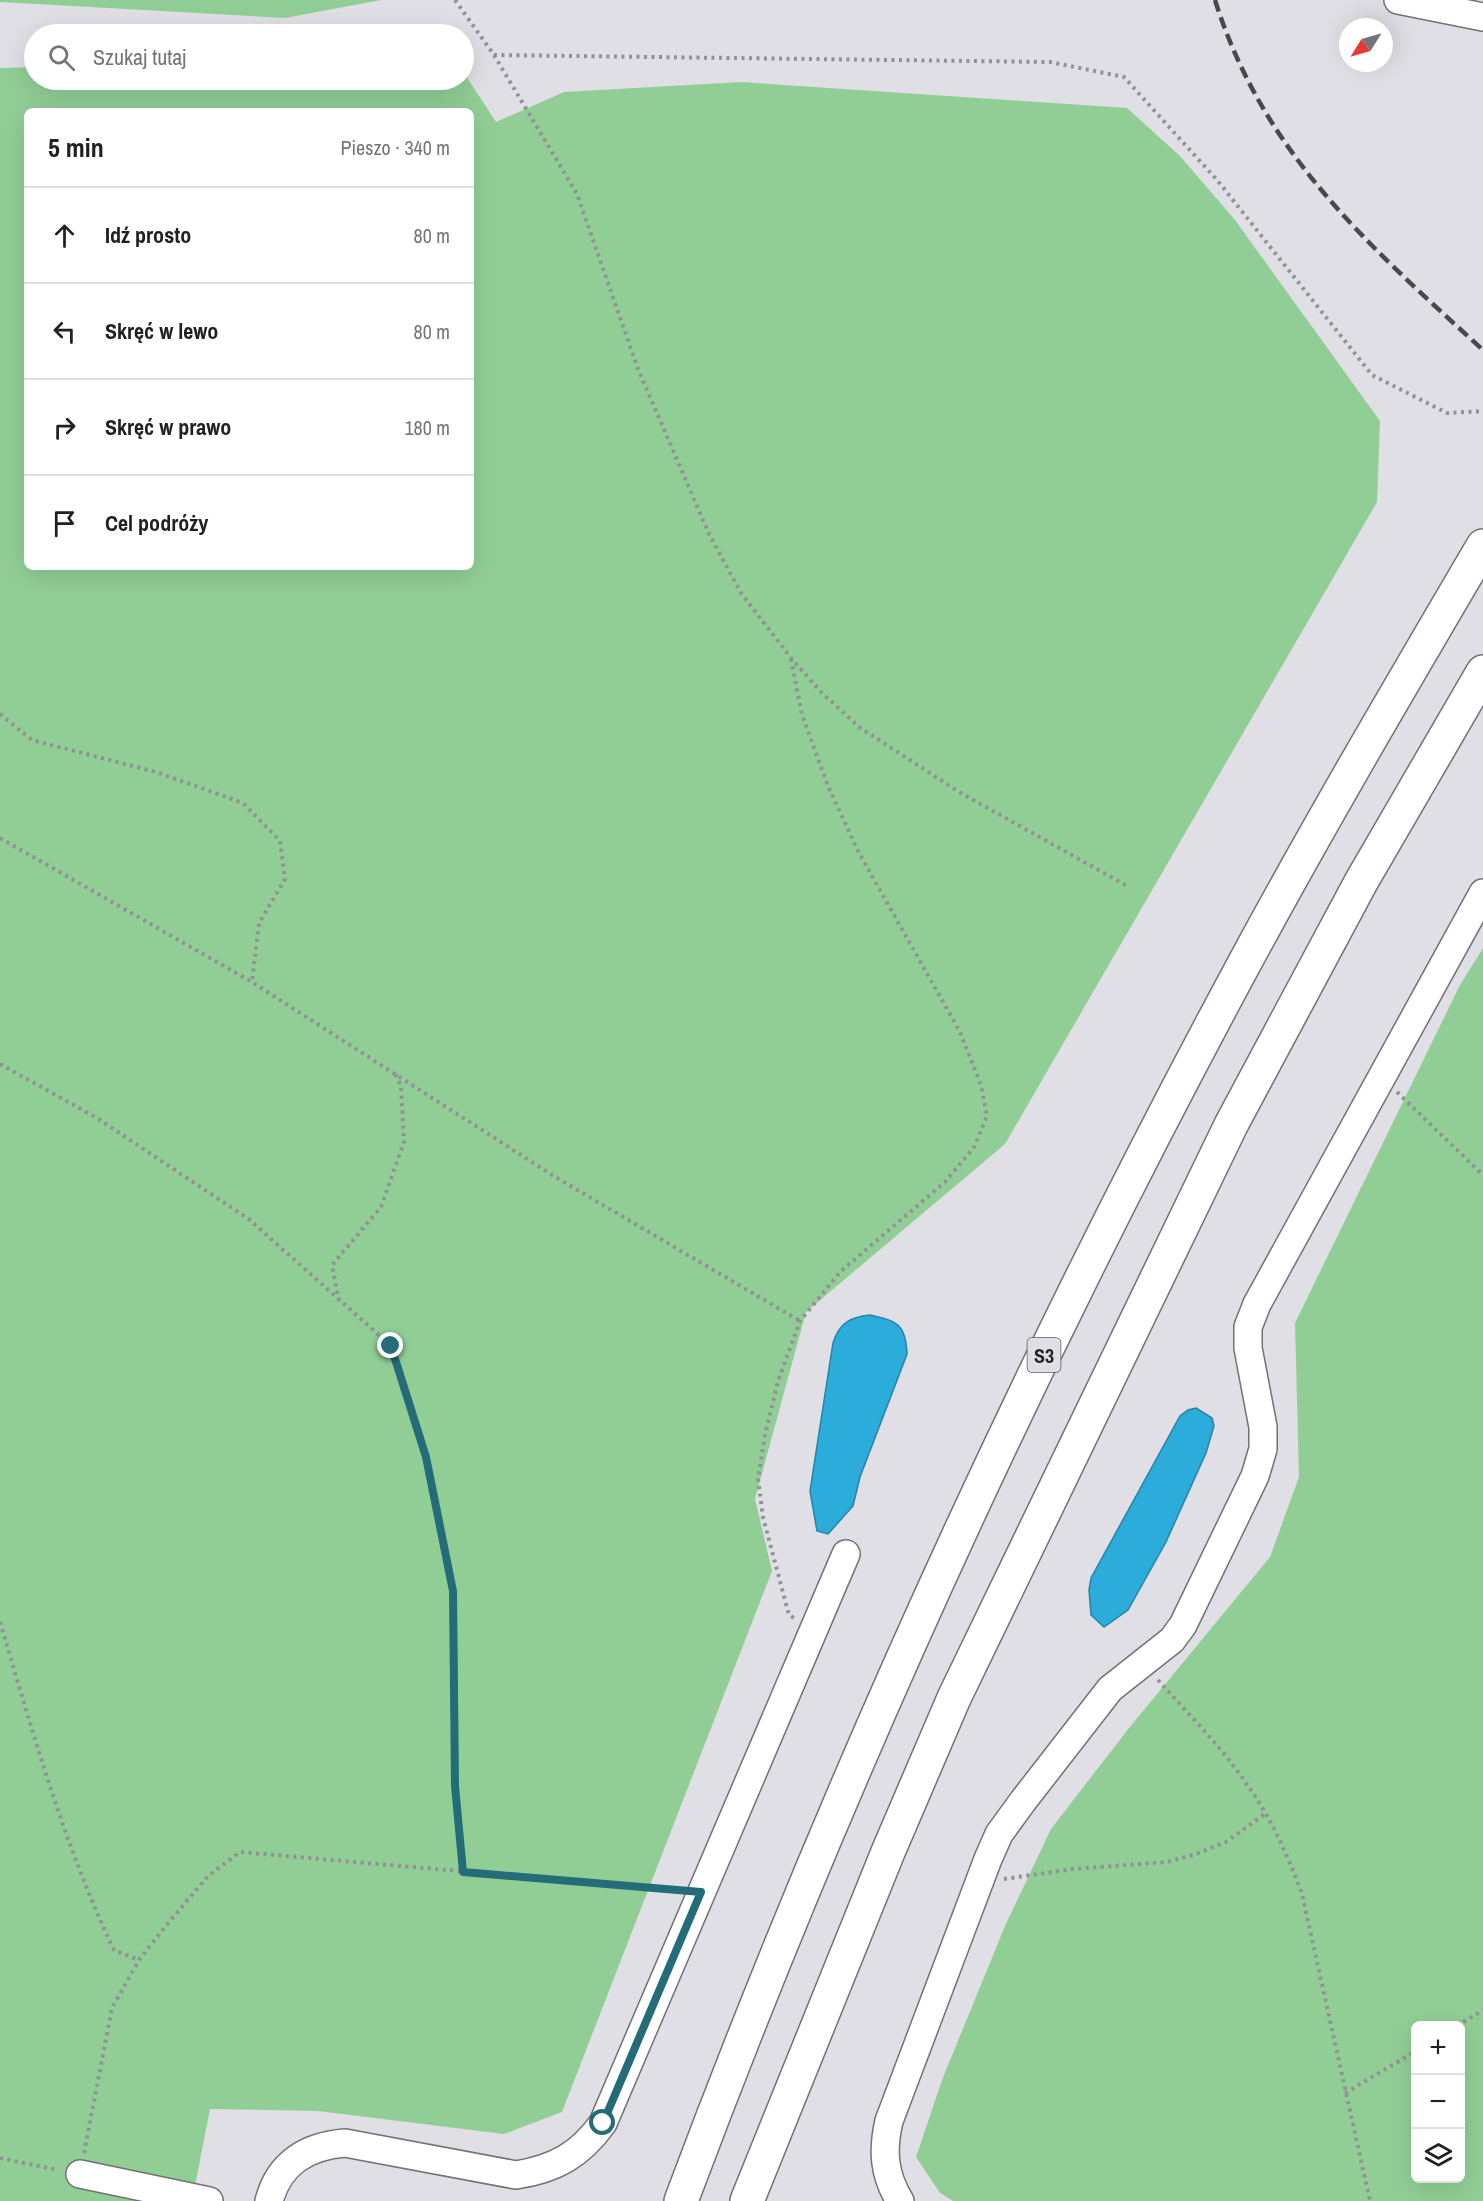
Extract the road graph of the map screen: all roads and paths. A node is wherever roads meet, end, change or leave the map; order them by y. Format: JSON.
{"nodes":[{"id":1,"x":455,"y":0,"type":"edge"},
{"id":2,"x":1398,"y":0,"type":"edge"},
{"id":3,"x":1483,"y":17,"type":"edge"},
{"id":4,"x":472,"y":24,"type":"edge"},
{"id":5,"x":474,"y":27,"type":"edge"},
{"id":6,"x":494,"y":55,"type":"junction"},
{"id":7,"x":1483,"y":411,"type":"edge"},
{"id":8,"x":1483,"y":546,"type":"edge"},
{"id":9,"x":791,"y":658,"type":"junction"},
{"id":10,"x":1483,"y":672,"type":"edge"},
{"id":11,"x":0,"y":714,"type":"edge"},
{"id":12,"x":0,"y":838,"type":"edge"},
{"id":13,"x":1129,"y":886,"type":"dead end"},
{"id":14,"x":1483,"y":893,"type":"edge"},
{"id":15,"x":252,"y":982,"type":"junction"},
{"id":16,"x":0,"y":1064,"type":"edge"},
{"id":17,"x":395,"y":1072,"type":"junction"},
{"id":18,"x":1382,"y":1077,"type":"junction"},
{"id":19,"x":1483,"y":1175,"type":"edge"},
{"id":20,"x":339,"y":1301,"type":"junction"},
{"id":21,"x":800,"y":1321,"type":"junction"},
{"id":22,"x":846,"y":1554,"type":"dead end"},
{"id":23,"x":0,"y":1622,"type":"edge"},
{"id":24,"x":814,"y":1630,"type":"junction"},
{"id":25,"x":1143,"y":1663,"type":"junction"},
{"id":26,"x":1266,"y":1813,"type":"junction"},
{"id":27,"x":463,"y":1872,"type":"junction"},
{"id":28,"x":978,"y":1883,"type":"junction"},
{"id":29,"x":701,"y":1892,"type":"junction"},
{"id":30,"x":139,"y":1960,"type":"junction"},
{"id":31,"x":1483,"y":2010,"type":"edge"},
{"id":32,"x":1464,"y":2021,"type":"edge"},
{"id":33,"x":1411,"y":2053,"type":"edge"},
{"id":34,"x":1346,"y":2093,"type":"junction"},
{"id":35,"x":0,"y":2158,"type":"edge"},
{"id":36,"x":80,"y":2174,"type":"junction"},
{"id":37,"x":209,"y":2201,"type":"edge"},
{"id":38,"x":269,"y":2201,"type":"edge"},
{"id":39,"x":681,"y":2201,"type":"edge"},
{"id":40,"x":747,"y":2201,"type":"edge"},
{"id":41,"x":900,"y":2201,"type":"edge"},
{"id":42,"x":1370,"y":2201,"type":"edge"}],
"edges":[{"from":1,"to":4,"type":"path"},
{"from":2,"to":3,"type":"street"},
{"from":5,"to":6,"type":"path"},
{"from":6,"to":7,"type":"path"},
{"from":6,"to":9,"type":"path"},
{"from":8,"to":39,"type":"highway","number":"S3"},
{"from":9,"to":13,"type":"path"},
{"from":9,"to":21,"type":"path"},
{"from":10,"to":40,"type":"highway"},
{"from":11,"to":15,"type":"path"},
{"from":12,"to":15,"type":"path"},
{"from":14,"to":18,"type":"street"},
{"from":15,"to":17,"type":"path"},
{"from":16,"to":20,"type":"path"},
{"from":17,"to":20,"type":"path"},
{"from":17,"to":21,"type":"path"},
{"from":18,"to":19,"type":"path"},
{"from":18,"to":25,"type":"street"},
{"from":20,"to":27,"type":"path"},
{"from":21,"to":24,"type":"path"},
{"from":22,"to":24,"type":"street"},
{"from":23,"to":30,"type":"path"},
{"from":24,"to":29,"type":"street"},
{"from":25,"to":26,"type":"path"},
{"from":25,"to":28,"type":"street"},
{"from":26,"to":28,"type":"path"},
{"from":26,"to":34,"type":"path"},
{"from":27,"to":29,"type":"path"},
{"from":27,"to":30,"type":"path"},
{"from":28,"to":41,"type":"street"},
{"from":29,"to":38,"type":"street"},
{"from":30,"to":36,"type":"path"},
{"from":31,"to":32,"type":"path"},
{"from":33,"to":34,"type":"path"},
{"from":34,"to":42,"type":"path"},
{"from":35,"to":36,"type":"path"},
{"from":36,"to":37,"type":"street"}]}
